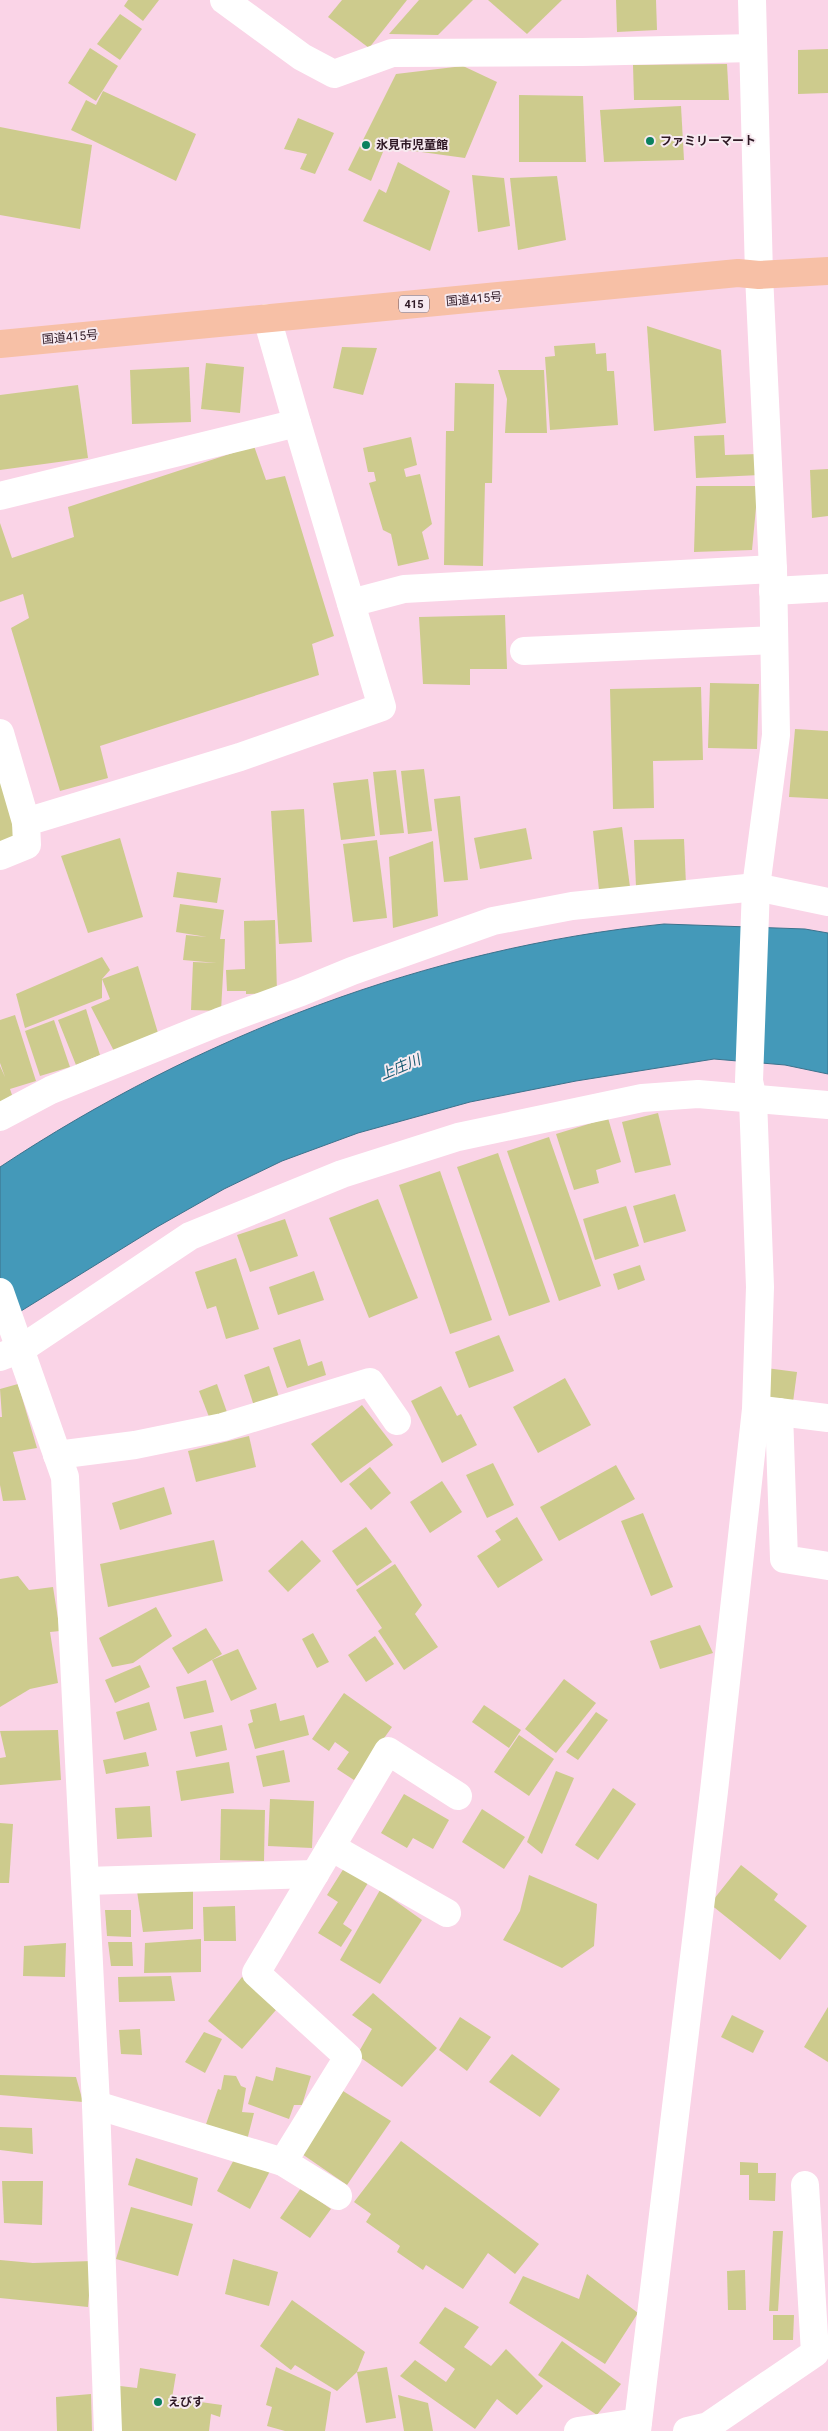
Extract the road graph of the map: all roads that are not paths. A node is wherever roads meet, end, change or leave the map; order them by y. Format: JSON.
{"nodes":[{"id":1,"x":752,"y":0,"type":"edge"},
{"id":2,"x":233,"y":2,"type":"edge"},
{"id":3,"x":753,"y":48,"type":"junction"},
{"id":4,"x":828,"y":271,"type":"edge"},
{"id":5,"x":759,"y":275,"type":"junction"},
{"id":6,"x":267,"y":318,"type":"junction"},
{"id":7,"x":0,"y":344,"type":"edge"},
{"id":8,"x":297,"y":423,"type":"junction"},
{"id":9,"x":0,"y":496,"type":"edge"},
{"id":10,"x":773,"y":580,"type":"junction"},
{"id":11,"x":828,"y":588,"type":"edge"},
{"id":12,"x":350,"y":602,"type":"junction"},
{"id":13,"x":774,"y":640,"type":"junction"},
{"id":14,"x":524,"y":651,"type":"dead end"},
{"id":15,"x":0,"y":733,"type":"edge"},
{"id":16,"x":26,"y":822,"type":"junction"},
{"id":17,"x":0,"y":856,"type":"edge"},
{"id":18,"x":757,"y":893,"type":"junction"},
{"id":19,"x":828,"y":902,"type":"edge"},
{"id":20,"x":751,"y":1090,"type":"junction"},
{"id":21,"x":828,"y":1105,"type":"edge"},
{"id":22,"x":0,"y":1117,"type":"edge"},
{"id":23,"x":0,"y":1292,"type":"edge"},
{"id":24,"x":10,"y":1353,"type":"edge"},
{"id":25,"x":767,"y":1411,"type":"junction"},
{"id":26,"x":828,"y":1418,"type":"edge"},
{"id":27,"x":397,"y":1421,"type":"dead end"},
{"id":28,"x":57,"y":1455,"type":"junction"},
{"id":29,"x":828,"y":1566,"type":"edge"},
{"id":30,"x":458,"y":1796,"type":"dead end"},
{"id":31,"x":331,"y":1847,"type":"junction"},
{"id":32,"x":315,"y":1874,"type":"junction"},
{"id":33,"x":86,"y":1881,"type":"junction"},
{"id":34,"x":447,"y":1913,"type":"dead end"},
{"id":35,"x":96,"y":2105,"type":"junction"},
{"id":36,"x":284,"y":2162,"type":"junction"},
{"id":37,"x":805,"y":2185,"type":"dead end"},
{"id":38,"x":338,"y":2196,"type":"dead end"},
{"id":39,"x":637,"y":2427,"type":"edge"},
{"id":40,"x":108,"y":2431,"type":"edge"},
{"id":41,"x":578,"y":2431,"type":"edge"},
{"id":42,"x":687,"y":2431,"type":"edge"}],
"edges":[{"from":1,"to":3,"type":"street"},
{"from":2,"to":3,"type":"street"},
{"from":3,"to":5,"type":"street"},
{"from":4,"to":5,"type":"highway","name":"国道415号","number":"415"},
{"from":5,"to":6,"type":"highway","name":"国道415号","number":"415"},
{"from":5,"to":10,"type":"street"},
{"from":6,"to":7,"type":"highway","name":"国道415号","number":"415"},
{"from":6,"to":8,"type":"street"},
{"from":8,"to":9,"type":"street"},
{"from":8,"to":12,"type":"street"},
{"from":10,"to":11,"type":"street"},
{"from":10,"to":12,"type":"street"},
{"from":10,"to":13,"type":"street"},
{"from":12,"to":16,"type":"street"},
{"from":13,"to":14,"type":"street"},
{"from":13,"to":18,"type":"street"},
{"from":15,"to":16,"type":"street"},
{"from":16,"to":17,"type":"street"},
{"from":18,"to":19,"type":"street"},
{"from":18,"to":20,"type":"street"},
{"from":18,"to":22,"type":"street"},
{"from":20,"to":21,"type":"street"},
{"from":20,"to":24,"type":"street"},
{"from":20,"to":25,"type":"street"},
{"from":23,"to":24,"type":"street"},
{"from":24,"to":28,"type":"street"},
{"from":25,"to":26,"type":"street"},
{"from":25,"to":29,"type":"street"},
{"from":25,"to":39,"type":"street"},
{"from":27,"to":28,"type":"street"},
{"from":28,"to":33,"type":"street"},
{"from":30,"to":31,"type":"street"},
{"from":31,"to":32,"type":"street"},
{"from":31,"to":34,"type":"street"},
{"from":32,"to":33,"type":"street"},
{"from":32,"to":36,"type":"street"},
{"from":33,"to":35,"type":"street"},
{"from":35,"to":36,"type":"street"},
{"from":35,"to":40,"type":"street"},
{"from":36,"to":38,"type":"street"},
{"from":37,"to":42,"type":"street"},
{"from":39,"to":41,"type":"street"}]}
